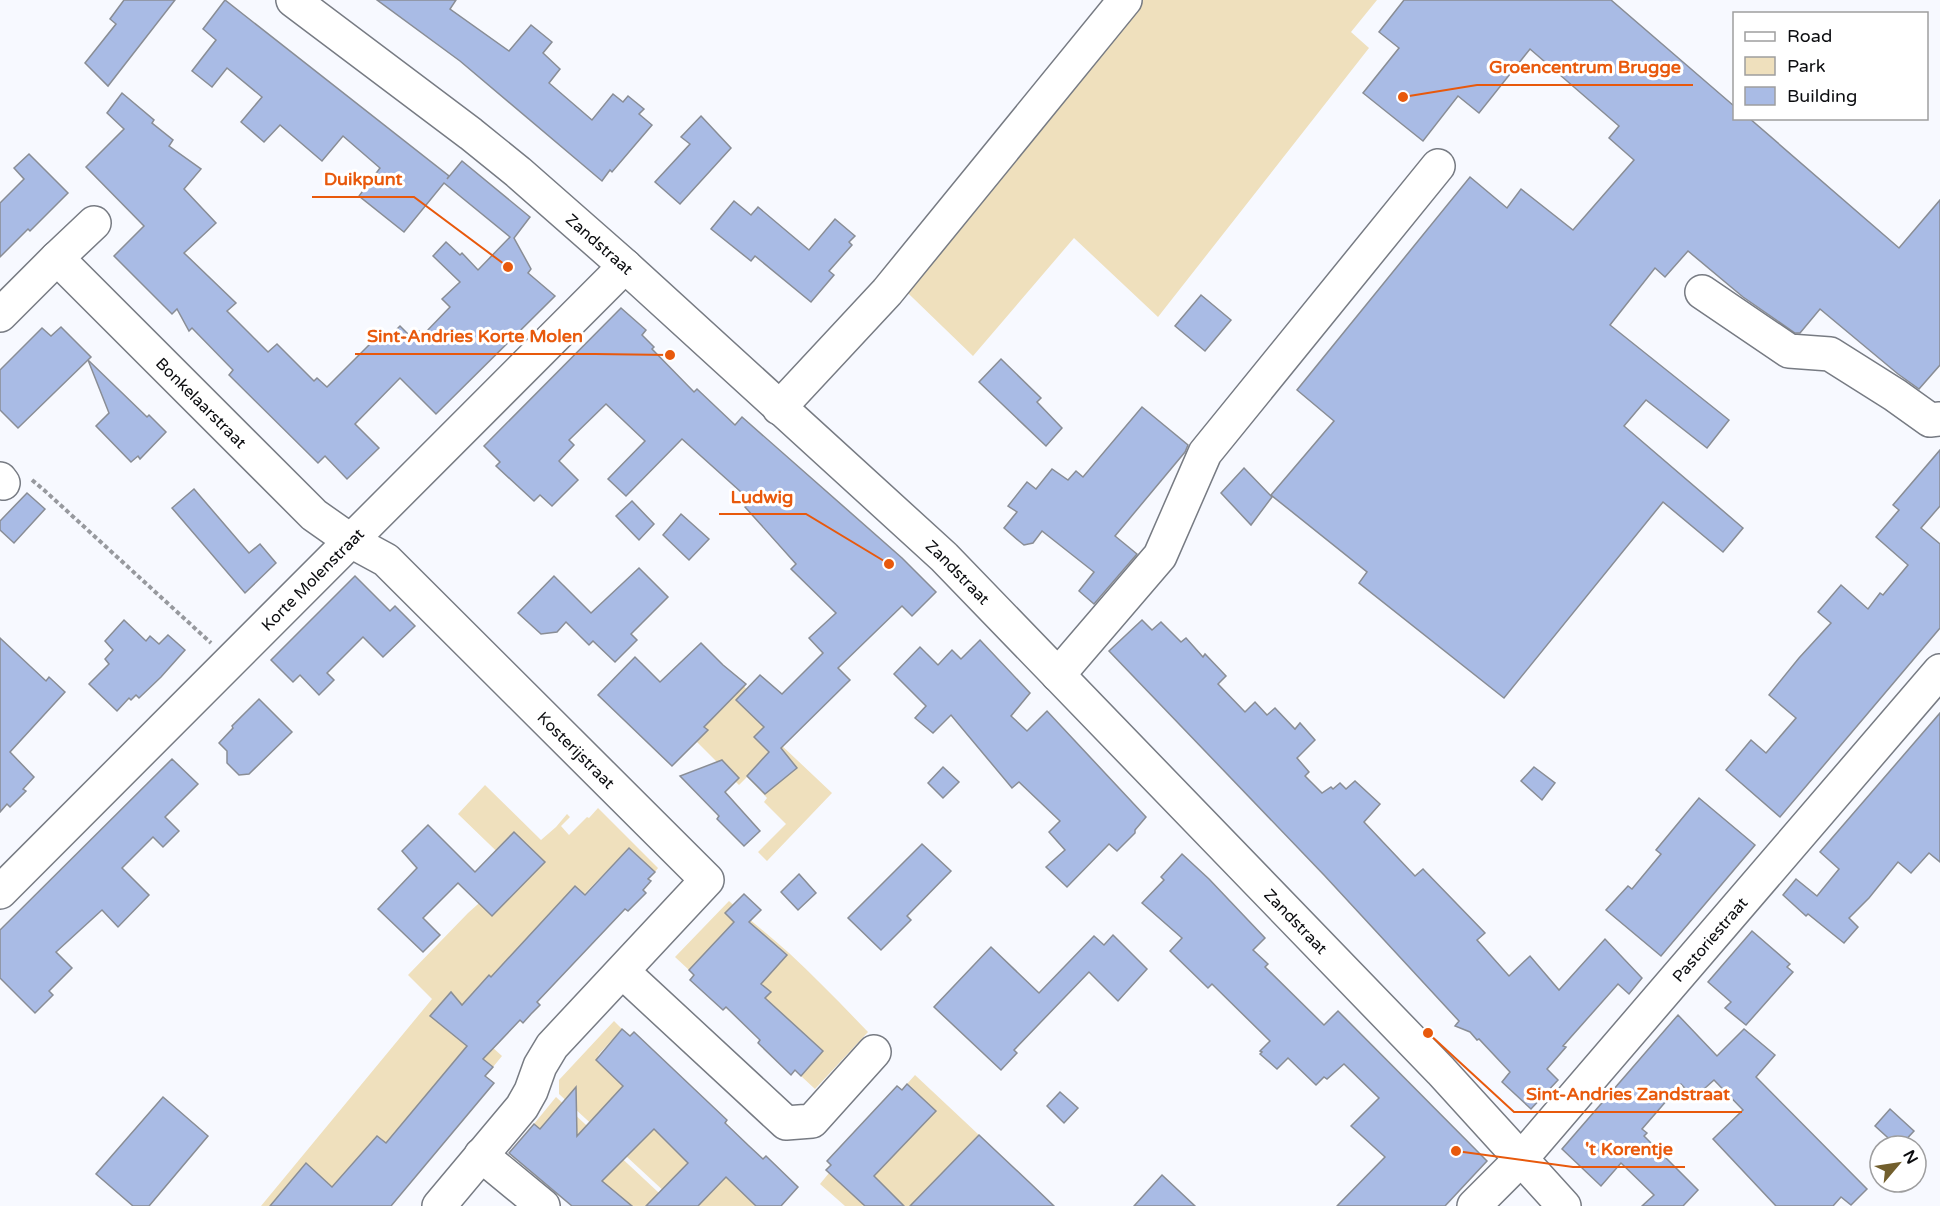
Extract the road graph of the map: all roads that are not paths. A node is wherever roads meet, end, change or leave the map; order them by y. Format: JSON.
{"nodes":[{"id":1,"x":293,"y":0,"type":"edge"},
{"id":2,"x":1125,"y":0,"type":"edge"},
{"id":3,"x":1438,"y":166,"type":"dead end"},
{"id":4,"x":94,"y":223,"type":"dead end"},
{"id":5,"x":57,"y":258,"type":"junction"},
{"id":6,"x":625,"y":266,"type":"junction"},
{"id":7,"x":1702,"y":292,"type":"dead end"},
{"id":8,"x":0,"y":315,"type":"edge"},
{"id":9,"x":779,"y":408,"type":"junction"},
{"id":10,"x":1940,"y":419,"type":"edge"},
{"id":11,"x":351,"y":541,"type":"junction"},
{"id":12,"x":1940,"y":670,"type":"edge"},
{"id":13,"x":1058,"y":675,"type":"junction"},
{"id":14,"x":0,"y":892,"type":"edge"},
{"id":15,"x":623,"y":972,"type":"junction"},
{"id":16,"x":874,"y":1052,"type":"dead end"},
{"id":17,"x":481,"y":1155,"type":"junction"},
{"id":18,"x":1520,"y":1160,"type":"junction"},
{"id":19,"x":439,"y":1206,"type":"edge"},
{"id":20,"x":543,"y":1206,"type":"edge"},
{"id":21,"x":1474,"y":1206,"type":"edge"},
{"id":22,"x":1564,"y":1206,"type":"edge"}],
"edges":[{"from":1,"to":6,"type":"street","name":"Zandstraat"},
{"from":2,"to":9,"type":"street"},
{"from":3,"to":13,"type":"street"},
{"from":4,"to":5,"type":"street"},
{"from":5,"to":8,"type":"street"},
{"from":5,"to":11,"type":"street","name":"Bonkelaarstraat"},
{"from":6,"to":9,"type":"street","name":"Zandstraat"},
{"from":6,"to":11,"type":"street","name":"Korte Molenstraat"},
{"from":7,"to":10,"type":"street"},
{"from":9,"to":13,"type":"street","name":"Zandstraat"},
{"from":11,"to":14,"type":"street","name":"Korte Molenstraat"},
{"from":11,"to":15,"type":"street","name":"Kosterijstraat"},
{"from":12,"to":18,"type":"street","name":"Pastoriestraat"},
{"from":13,"to":18,"type":"street","name":"Zandstraat"},
{"from":15,"to":16,"type":"street"},
{"from":15,"to":17,"type":"street","name":"Kosterijstraat"},
{"from":17,"to":19,"type":"street","name":"Kosterijstraat"},
{"from":17,"to":20,"type":"street"},
{"from":18,"to":21,"type":"street","name":"Pastoriestraat"},
{"from":18,"to":22,"type":"street","name":"Zandstraat"}]}
